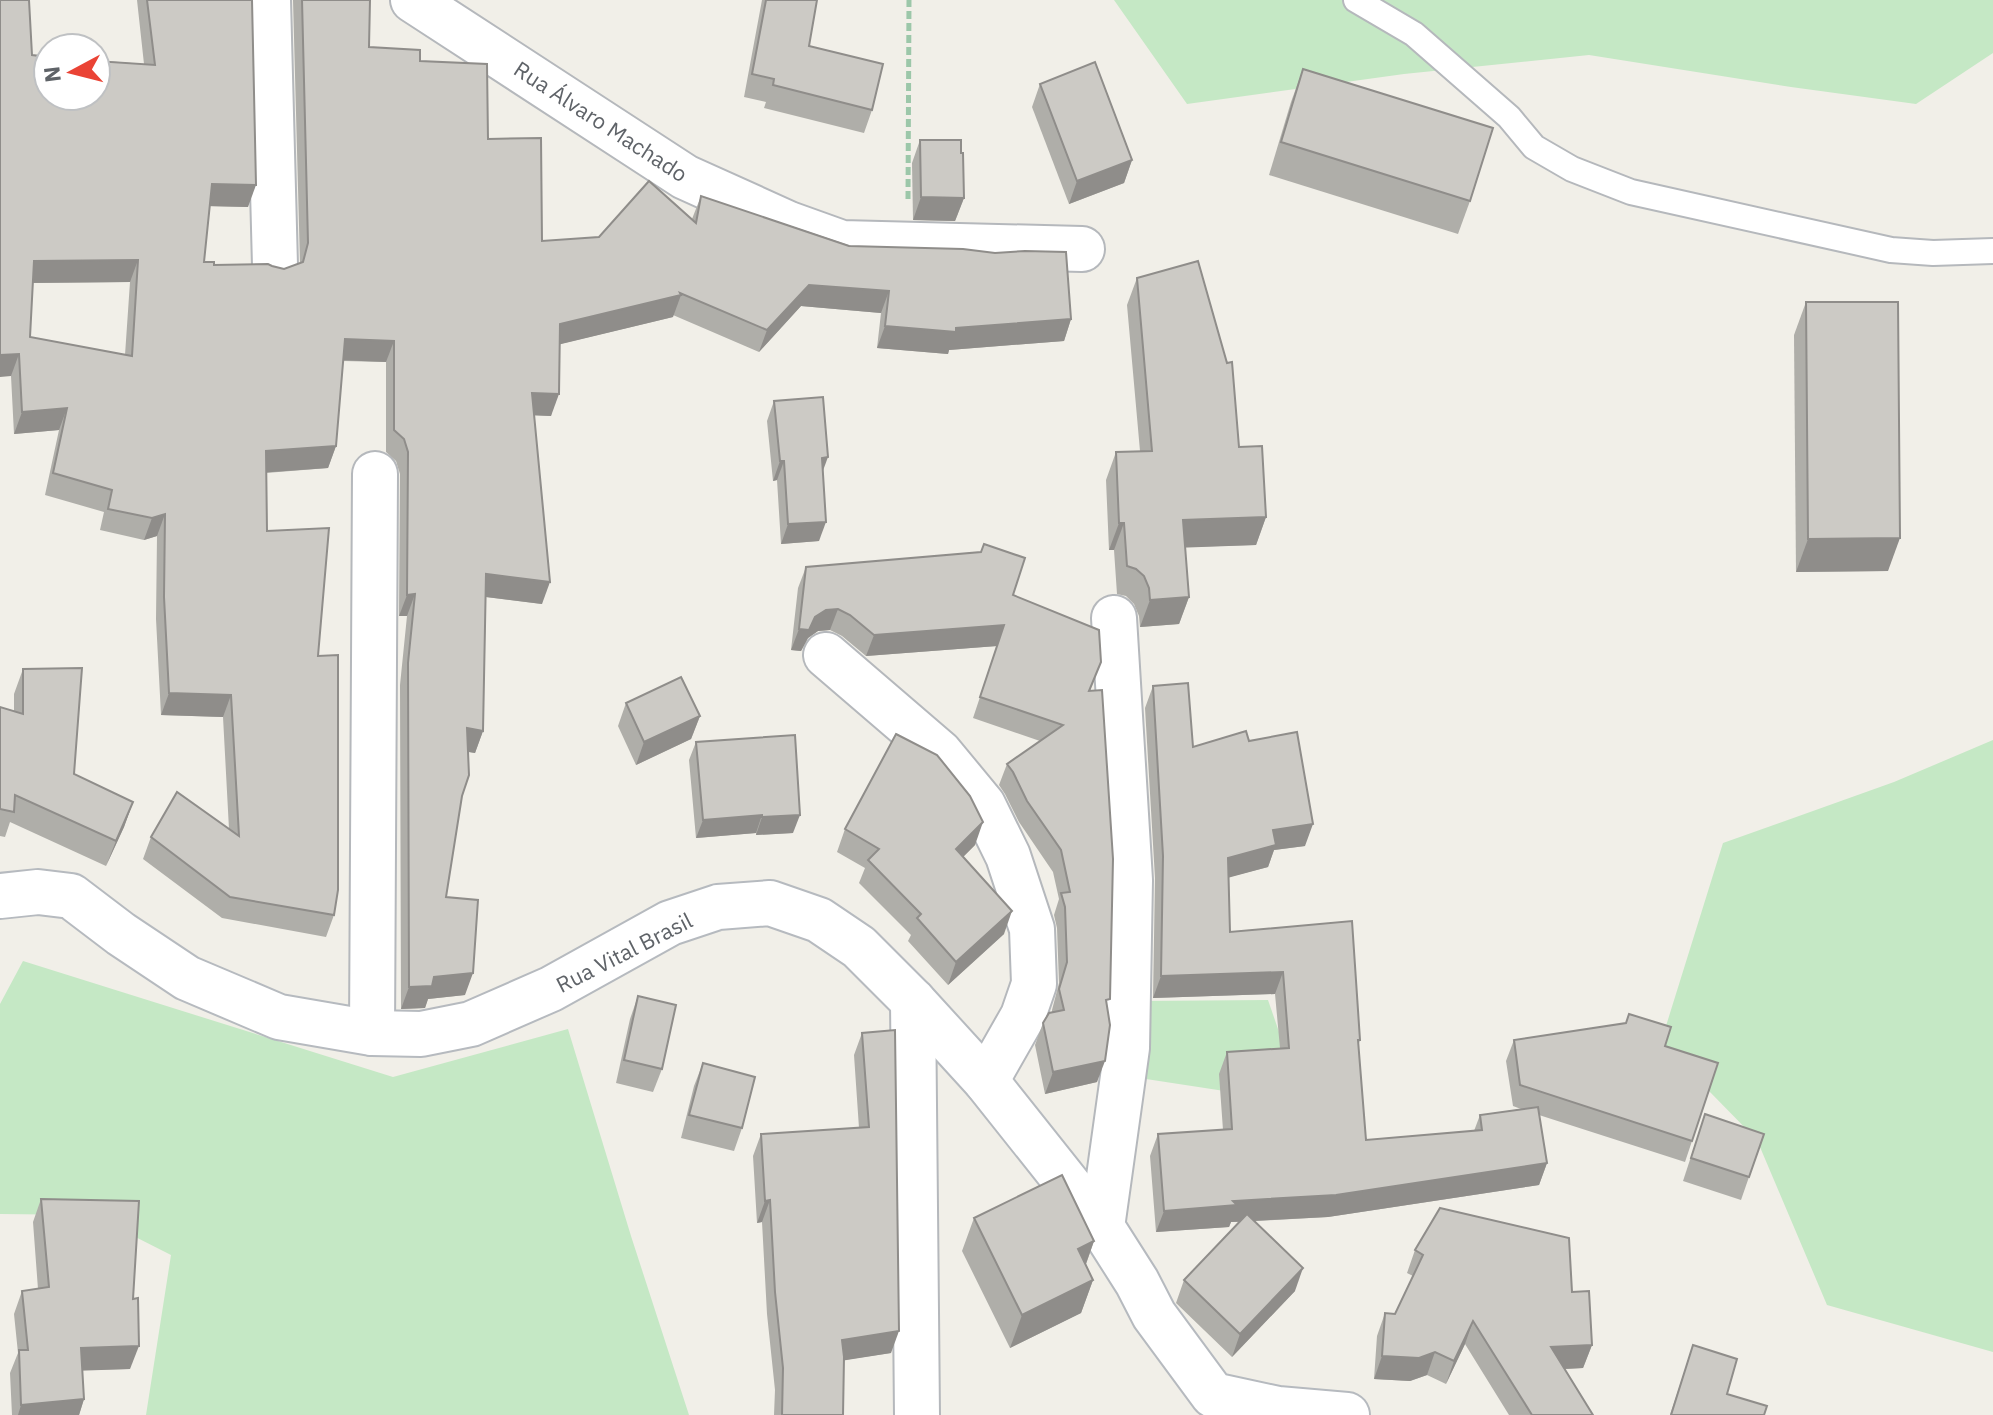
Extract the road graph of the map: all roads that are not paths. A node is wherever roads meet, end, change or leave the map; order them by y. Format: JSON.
{"nodes":[{"id":1,"x":268,"y":0,"type":"edge"},
{"id":2,"x":413,"y":0,"type":"edge"},
{"id":3,"x":1356,"y":0,"type":"edge"},
{"id":4,"x":1082,"y":249,"type":"dead end"},
{"id":5,"x":1993,"y":251,"type":"edge"},
{"id":6,"x":275,"y":266,"type":"edge"},
{"id":7,"x":375,"y":474,"type":"dead end"},
{"id":8,"x":1114,"y":618,"type":"dead end"},
{"id":9,"x":826,"y":655,"type":"dead end"},
{"id":10,"x":0,"y":896,"type":"edge"},
{"id":11,"x":913,"y":1001,"type":"junction"},
{"id":12,"x":372,"y":1033,"type":"junction"},
{"id":13,"x":986,"y":1081,"type":"junction"},
{"id":14,"x":1102,"y":1227,"type":"junction"},
{"id":15,"x":917,"y":1415,"type":"edge"},
{"id":16,"x":1347,"y":1415,"type":"edge"}],
"edges":[{"from":1,"to":6,"type":"street"},
{"from":2,"to":4,"type":"street","name":"Rua Álvaro Machado"},
{"from":3,"to":5,"type":"lane"},
{"from":7,"to":12,"type":"street"},
{"from":8,"to":14,"type":"street"},
{"from":9,"to":13,"type":"street"},
{"from":10,"to":12,"type":"street","name":"Rua Vital Brasil"},
{"from":11,"to":12,"type":"street","name":"Rua Vital Brasil"},
{"from":11,"to":13,"type":"street","name":"Rua Vital Brasil"},
{"from":11,"to":15,"type":"street"},
{"from":13,"to":14,"type":"street","name":"Rua Vital Brasil"},
{"from":14,"to":16,"type":"street","name":"Rua Vital Brasil"}]}
